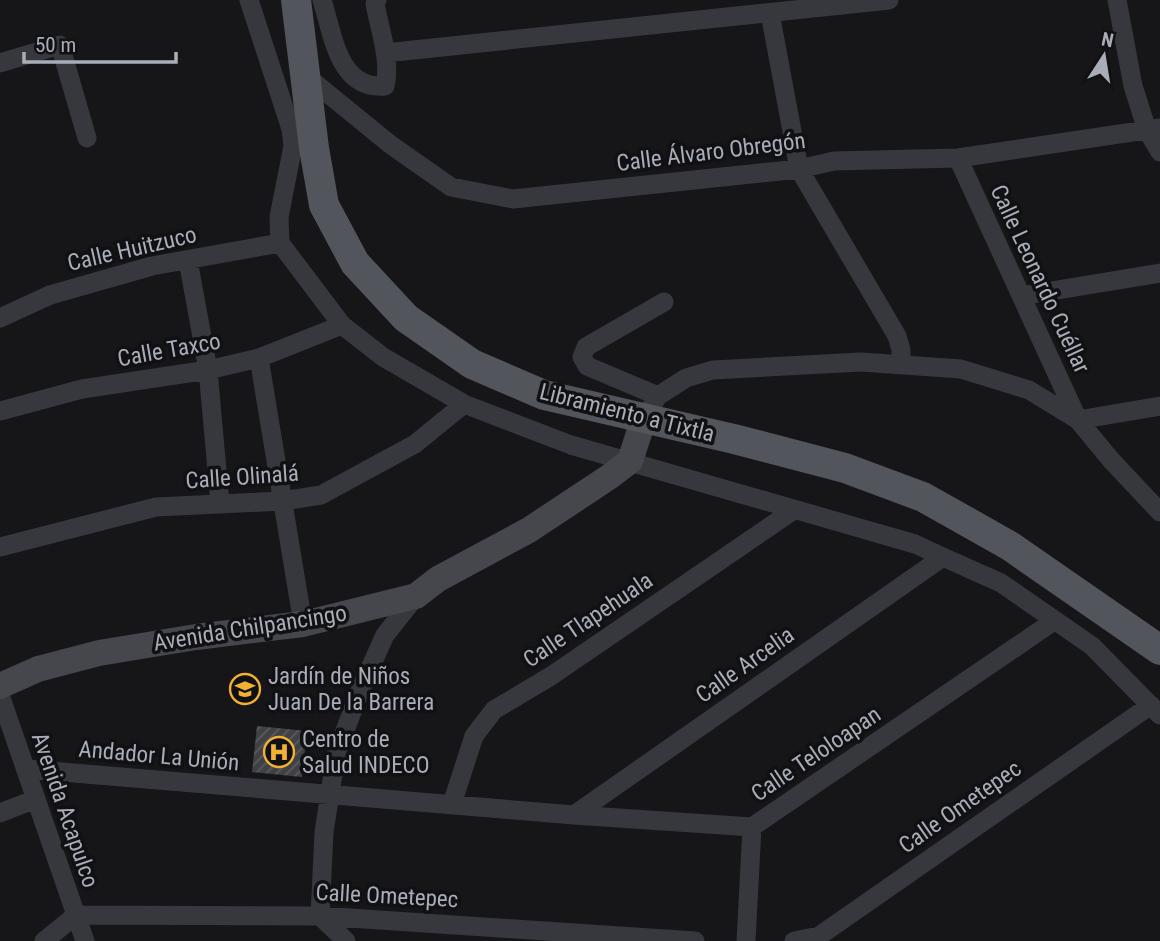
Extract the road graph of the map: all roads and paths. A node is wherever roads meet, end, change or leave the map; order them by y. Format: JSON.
{"nodes":[{"id":1,"x":249,"y":0,"type":"edge"},
{"id":2,"x":296,"y":0,"type":"edge"},
{"id":3,"x":322,"y":0,"type":"edge"},
{"id":4,"x":377,"y":0,"type":"edge"},
{"id":5,"x":889,"y":0,"type":"edge"},
{"id":6,"x":1117,"y":0,"type":"edge"},
{"id":7,"x":807,"y":5,"type":"edge"},
{"id":8,"x":770,"y":13,"type":"junction"},
{"id":9,"x":385,"y":53,"type":"junction"},
{"id":10,"x":0,"y":63,"type":"edge"},
{"id":11,"x":305,"y":75,"type":"junction"},
{"id":12,"x":1154,"y":129,"type":"edge"},
{"id":13,"x":88,"y":138,"type":"dead end"},
{"id":14,"x":304,"y":147,"type":"junction"},
{"id":15,"x":1160,"y":152,"type":"edge"},
{"id":16,"x":958,"y":158,"type":"junction"},
{"id":17,"x":799,"y":169,"type":"junction"},
{"id":18,"x":281,"y":243,"type":"junction"},
{"id":19,"x":188,"y":260,"type":"junction"},
{"id":20,"x":1160,"y":274,"type":"edge"},
{"id":21,"x":1021,"y":296,"type":"junction"},
{"id":22,"x":664,"y":302,"type":"dead end"},
{"id":23,"x":0,"y":318,"type":"edge"},
{"id":24,"x":342,"y":325,"type":"junction"},
{"id":25,"x":259,"y":358,"type":"junction"},
{"id":26,"x":901,"y":365,"type":"junction"},
{"id":27,"x":208,"y":370,"type":"junction"},
{"id":28,"x":464,"y":404,"type":"junction"},
{"id":29,"x":1160,"y":406,"type":"edge"},
{"id":30,"x":651,"y":407,"type":"junction"},
{"id":31,"x":0,"y":411,"type":"edge"},
{"id":32,"x":1079,"y":420,"type":"junction"},
{"id":33,"x":630,"y":461,"type":"junction"},
{"id":34,"x":283,"y":501,"type":"junction"},
{"id":35,"x":220,"y":504,"type":"junction"},
{"id":36,"x":794,"y":510,"type":"junction"},
{"id":37,"x":1160,"y":512,"type":"edge"},
{"id":38,"x":0,"y":547,"type":"edge"},
{"id":39,"x":943,"y":557,"type":"junction"},
{"id":40,"x":416,"y":596,"type":"junction"},
{"id":41,"x":1054,"y":621,"type":"junction"},
{"id":42,"x":303,"y":624,"type":"junction"},
{"id":43,"x":1160,"y":650,"type":"edge"},
{"id":44,"x":0,"y":686,"type":"edge"},
{"id":45,"x":0,"y":695,"type":"edge"},
{"id":46,"x":1155,"y":710,"type":"edge"},
{"id":47,"x":26,"y":769,"type":"junction"},
{"id":48,"x":330,"y":794,"type":"junction"},
{"id":49,"x":36,"y":799,"type":"junction"},
{"id":50,"x":452,"y":804,"type":"junction"},
{"id":51,"x":0,"y":813,"type":"edge"},
{"id":52,"x":574,"y":814,"type":"junction"},
{"id":53,"x":752,"y":827,"type":"junction"},
{"id":54,"x":76,"y":915,"type":"junction"},
{"id":55,"x":320,"y":916,"type":"junction"},
{"id":56,"x":44,"y":941,"type":"edge"},
{"id":57,"x":85,"y":941,"type":"edge"},
{"id":58,"x":346,"y":941,"type":"edge"},
{"id":59,"x":695,"y":941,"type":"edge"},
{"id":60,"x":746,"y":941,"type":"edge"},
{"id":61,"x":794,"y":941,"type":"edge"}],
"edges":[{"from":1,"to":14,"type":"street"},
{"from":2,"to":11,"type":"main road","name":"Libramiento a Tixtla"},
{"from":3,"to":9,"type":"street"},
{"from":4,"to":9,"type":"street"},
{"from":5,"to":7,"type":"street"},
{"from":6,"to":12,"type":"street"},
{"from":7,"to":8,"type":"street"},
{"from":8,"to":9,"type":"street"},
{"from":8,"to":17,"type":"street"},
{"from":10,"to":13,"type":"street"},
{"from":11,"to":14,"type":"main road","name":"Libramiento a Tixtla"},
{"from":11,"to":17,"type":"street","name":"Calle Álvaro Obregón"},
{"from":12,"to":15,"type":"street"},
{"from":12,"to":16,"type":"street","name":"Calle Álvaro Obregón"},
{"from":14,"to":18,"type":"street"},
{"from":14,"to":30,"type":"main road","name":"Libramiento a Tixtla"},
{"from":16,"to":17,"type":"street","name":"Calle Álvaro Obregón"},
{"from":16,"to":21,"type":"street","name":"Calle Leonardo Cuéllar"},
{"from":17,"to":26,"type":"street"},
{"from":18,"to":19,"type":"street","name":"Calle Huitzuco"},
{"from":18,"to":24,"type":"street"},
{"from":19,"to":23,"type":"street","name":"Calle Huitzuco"},
{"from":19,"to":27,"type":"street"},
{"from":20,"to":21,"type":"street"},
{"from":21,"to":32,"type":"street","name":"Calle Leonardo Cuéllar"},
{"from":22,"to":30,"type":"street"},
{"from":24,"to":25,"type":"street","name":"Calle Taxco"},
{"from":24,"to":28,"type":"street"},
{"from":25,"to":27,"type":"street","name":"Calle Taxco"},
{"from":25,"to":34,"type":"street"},
{"from":26,"to":30,"type":"street"},
{"from":26,"to":32,"type":"street"},
{"from":27,"to":31,"type":"street","name":"Calle Taxco"},
{"from":27,"to":35,"type":"street"},
{"from":28,"to":33,"type":"street"},
{"from":28,"to":34,"type":"street","name":"Calle Olinalá"},
{"from":29,"to":32,"type":"street"},
{"from":30,"to":33,"type":"street"},
{"from":30,"to":43,"type":"main road","name":"Libramiento a Tixtla"},
{"from":32,"to":37,"type":"street"},
{"from":33,"to":36,"type":"street"},
{"from":33,"to":40,"type":"street","name":"Avenida Chilpancingo"},
{"from":34,"to":35,"type":"street","name":"Calle Olinalá"},
{"from":34,"to":42,"type":"street"},
{"from":35,"to":38,"type":"street","name":"Calle Olinalá"},
{"from":36,"to":39,"type":"street"},
{"from":36,"to":50,"type":"street","name":"Calle Tlapehuala"},
{"from":39,"to":41,"type":"street"},
{"from":39,"to":52,"type":"street","name":"Calle Arcelia"},
{"from":40,"to":42,"type":"street","name":"Avenida Chilpancingo"},
{"from":40,"to":48,"type":"street"},
{"from":41,"to":46,"type":"street"},
{"from":41,"to":53,"type":"street","name":"Calle Teloloapan"},
{"from":42,"to":44,"type":"street","name":"Avenida Chilpancingo"},
{"from":45,"to":47,"type":"street","name":"Avenida Acapulco"},
{"from":46,"to":61,"type":"street","name":"Calle Ometepec"},
{"from":47,"to":48,"type":"street","name":"Andador La Unión"},
{"from":47,"to":49,"type":"street","name":"Avenida Acapulco"},
{"from":48,"to":50,"type":"street","name":"Andador La Unión"},
{"from":48,"to":55,"type":"street"},
{"from":49,"to":51,"type":"street"},
{"from":49,"to":54,"type":"street","name":"Avenida Acapulco"},
{"from":50,"to":52,"type":"street","name":"Calle Teloloapan"},
{"from":52,"to":53,"type":"street","name":"Calle Teloloapan"},
{"from":53,"to":60,"type":"street"},
{"from":54,"to":55,"type":"street","name":"Calle Ometepec"},
{"from":54,"to":56,"type":"street"},
{"from":54,"to":57,"type":"street","name":"Avenida Acapulco"},
{"from":55,"to":58,"type":"street"},
{"from":55,"to":59,"type":"street","name":"Calle Ometepec"}]}
